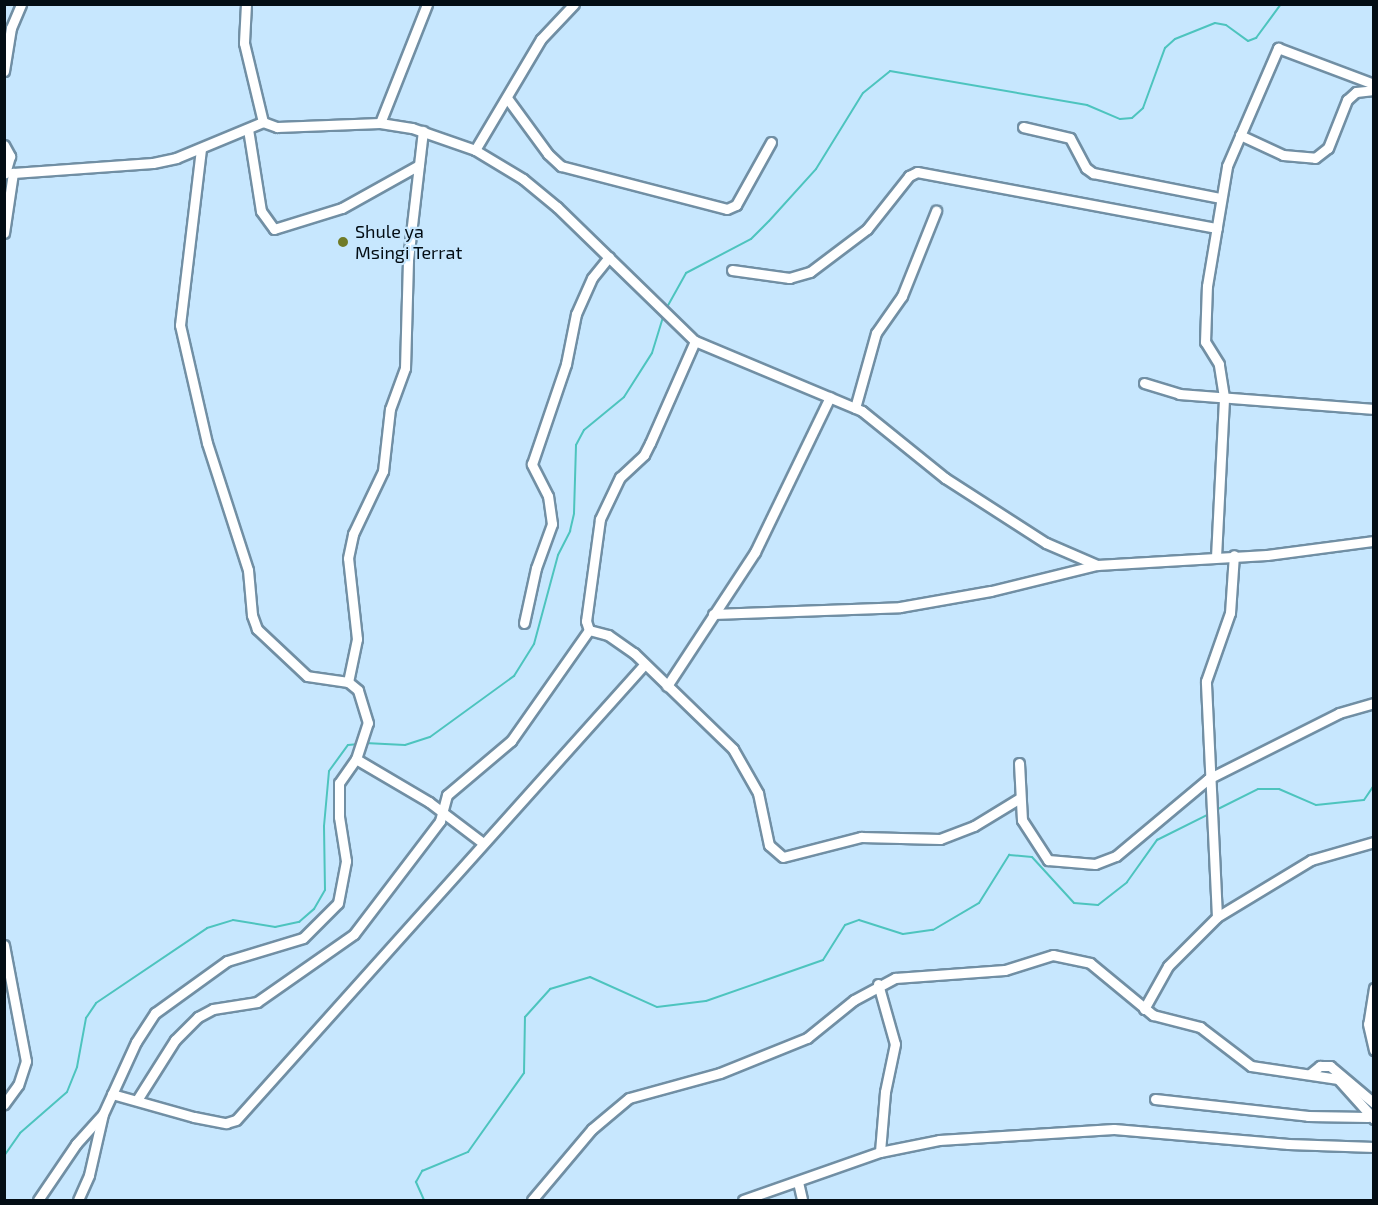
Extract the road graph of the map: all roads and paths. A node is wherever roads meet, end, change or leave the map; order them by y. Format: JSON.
{"nodes":[{"id":1,"x":21,"y":4,"type":"edge"},
{"id":2,"x":246,"y":4,"type":"edge"},
{"id":3,"x":427,"y":4,"type":"edge"},
{"id":4,"x":574,"y":4,"type":"edge"},
{"id":5,"x":8,"y":31,"type":"edge"},
{"id":6,"x":4,"y":71,"type":"edge"},
{"id":7,"x":1374,"y":84,"type":"edge"},
{"id":8,"x":1374,"y":90,"type":"edge"},
{"id":9,"x":507,"y":98,"type":"junction"},
{"id":10,"x":263,"y":122,"type":"junction"},
{"id":11,"x":380,"y":123,"type":"junction"},
{"id":12,"x":1023,"y":126,"type":"dead end"},
{"id":13,"x":248,"y":129,"type":"junction"},
{"id":14,"x":423,"y":131,"type":"junction"},
{"id":15,"x":1240,"y":135,"type":"junction"},
{"id":16,"x":771,"y":142,"type":"dead end"},
{"id":17,"x":4,"y":145,"type":"edge"},
{"id":18,"x":201,"y":149,"type":"junction"},
{"id":19,"x":475,"y":150,"type":"junction"},
{"id":20,"x":10,"y":156,"type":"junction"},
{"id":21,"x":419,"y":165,"type":"junction"},
{"id":22,"x":7,"y":173,"type":"edge"},
{"id":23,"x":24,"y":173,"type":"junction"},
{"id":24,"x":1220,"y":198,"type":"junction"},
{"id":25,"x":936,"y":211,"type":"dead end"},
{"id":26,"x":1217,"y":228,"type":"junction"},
{"id":27,"x":4,"y":232,"type":"edge"},
{"id":28,"x":609,"y":257,"type":"junction"},
{"id":29,"x":732,"y":270,"type":"dead end"},
{"id":30,"x":695,"y":341,"type":"junction"},
{"id":31,"x":1144,"y":383,"type":"dead end"},
{"id":32,"x":830,"y":397,"type":"junction"},
{"id":33,"x":1224,"y":397,"type":"junction"},
{"id":34,"x":855,"y":408,"type":"junction"},
{"id":35,"x":1374,"y":409,"type":"edge"},
{"id":36,"x":1374,"y":542,"type":"edge"},
{"id":37,"x":1072,"y":554,"type":"junction"},
{"id":38,"x":1234,"y":555,"type":"junction"},
{"id":39,"x":1216,"y":557,"type":"junction"},
{"id":40,"x":1097,"y":565,"type":"junction"},
{"id":41,"x":1059,"y":574,"type":"junction"},
{"id":42,"x":713,"y":614,"type":"junction"},
{"id":43,"x":524,"y":623,"type":"dead end"},
{"id":44,"x":589,"y":630,"type":"junction"},
{"id":45,"x":644,"y":665,"type":"junction"},
{"id":46,"x":348,"y":682,"type":"junction"},
{"id":47,"x":667,"y":686,"type":"junction"},
{"id":48,"x":1374,"y":703,"type":"edge"},
{"id":49,"x":356,"y":759,"type":"junction"},
{"id":50,"x":1019,"y":763,"type":"dead end"},
{"id":51,"x":1208,"y":779,"type":"junction"},
{"id":52,"x":1020,"y":798,"type":"junction"},
{"id":53,"x":444,"y":813,"type":"junction"},
{"id":54,"x":1374,"y":842,"type":"edge"},
{"id":55,"x":483,"y":843,"type":"junction"},
{"id":56,"x":1217,"y":917,"type":"junction"},
{"id":57,"x":4,"y":945,"type":"edge"},
{"id":58,"x":878,"y":984,"type":"junction"},
{"id":59,"x":1374,"y":988,"type":"edge"},
{"id":60,"x":1144,"y":1009,"type":"junction"},
{"id":61,"x":1371,"y":1024,"type":"edge"},
{"id":62,"x":1374,"y":1050,"type":"edge"},
{"id":63,"x":1310,"y":1074,"type":"junction"},
{"id":64,"x":112,"y":1094,"type":"junction"},
{"id":65,"x":1155,"y":1099,"type":"dead end"},
{"id":66,"x":137,"y":1100,"type":"junction"},
{"id":67,"x":1374,"y":1103,"type":"edge"},
{"id":68,"x":4,"y":1104,"type":"edge"},
{"id":69,"x":103,"y":1114,"type":"junction"},
{"id":70,"x":1371,"y":1118,"type":"edge"},
{"id":71,"x":1374,"y":1147,"type":"edge"},
{"id":72,"x":880,"y":1152,"type":"junction"},
{"id":73,"x":798,"y":1182,"type":"junction"},
{"id":74,"x":38,"y":1200,"type":"edge"},
{"id":75,"x":78,"y":1200,"type":"edge"},
{"id":76,"x":532,"y":1200,"type":"edge"},
{"id":77,"x":743,"y":1200,"type":"edge"},
{"id":78,"x":802,"y":1200,"type":"edge"}],
"edges":[{"from":1,"to":5,"type":"street"},
{"from":2,"to":10,"type":"street"},
{"from":3,"to":11,"type":"street"},
{"from":4,"to":9,"type":"street"},
{"from":5,"to":6,"type":"street"},
{"from":7,"to":15,"type":"street"},
{"from":8,"to":15,"type":"street"},
{"from":9,"to":16,"type":"street"},
{"from":9,"to":19,"type":"street"},
{"from":10,"to":11,"type":"street"},
{"from":10,"to":13,"type":"street"},
{"from":11,"to":14,"type":"street"},
{"from":12,"to":24,"type":"street"},
{"from":13,"to":18,"type":"street"},
{"from":13,"to":21,"type":"street"},
{"from":14,"to":19,"type":"street"},
{"from":14,"to":21,"type":"street"},
{"from":15,"to":24,"type":"street"},
{"from":17,"to":20,"type":"street"},
{"from":18,"to":23,"type":"street"},
{"from":18,"to":46,"type":"street"},
{"from":19,"to":28,"type":"street"},
{"from":20,"to":22,"type":"street"},
{"from":20,"to":23,"type":"street"},
{"from":21,"to":46,"type":"street"},
{"from":22,"to":23,"type":"street"},
{"from":22,"to":27,"type":"street"},
{"from":24,"to":26,"type":"street"},
{"from":25,"to":34,"type":"street"},
{"from":26,"to":29,"type":"street"},
{"from":26,"to":33,"type":"street"},
{"from":28,"to":30,"type":"street"},
{"from":28,"to":43,"type":"street"},
{"from":30,"to":32,"type":"street"},
{"from":30,"to":44,"type":"street"},
{"from":31,"to":33,"type":"street"},
{"from":32,"to":34,"type":"street"},
{"from":32,"to":42,"type":"street"},
{"from":33,"to":35,"type":"street"},
{"from":33,"to":39,"type":"street"},
{"from":34,"to":37,"type":"street"},
{"from":36,"to":38,"type":"street"},
{"from":37,"to":40,"type":"street"},
{"from":37,"to":41,"type":"street"},
{"from":38,"to":39,"type":"street"},
{"from":38,"to":51,"type":"street"},
{"from":39,"to":40,"type":"street"},
{"from":40,"to":41,"type":"street"},
{"from":41,"to":42,"type":"street"},
{"from":42,"to":47,"type":"street"},
{"from":44,"to":45,"type":"street"},
{"from":44,"to":53,"type":"street"},
{"from":45,"to":47,"type":"street"},
{"from":45,"to":55,"type":"street"},
{"from":46,"to":49,"type":"street"},
{"from":47,"to":52,"type":"street"},
{"from":48,"to":51,"type":"street"},
{"from":49,"to":53,"type":"street"},
{"from":49,"to":64,"type":"street"},
{"from":50,"to":52,"type":"street"},
{"from":51,"to":52,"type":"street"},
{"from":51,"to":56,"type":"street"},
{"from":53,"to":55,"type":"street"},
{"from":53,"to":66,"type":"street"},
{"from":54,"to":56,"type":"street"},
{"from":55,"to":66,"type":"street"},
{"from":56,"to":60,"type":"street"},
{"from":57,"to":68,"type":"street"},
{"from":58,"to":60,"type":"street"},
{"from":58,"to":72,"type":"street"},
{"from":58,"to":76,"type":"street"},
{"from":59,"to":61,"type":"street"},
{"from":60,"to":63,"type":"street"},
{"from":61,"to":62,"type":"street"},
{"from":63,"to":67,"type":"street"},
{"from":63,"to":70,"type":"street"},
{"from":64,"to":66,"type":"street"},
{"from":64,"to":69,"type":"street"},
{"from":65,"to":70,"type":"street"},
{"from":69,"to":74,"type":"street"},
{"from":69,"to":75,"type":"street"},
{"from":71,"to":72,"type":"street"},
{"from":72,"to":73,"type":"street"},
{"from":73,"to":77,"type":"street"},
{"from":73,"to":78,"type":"street"}]}
